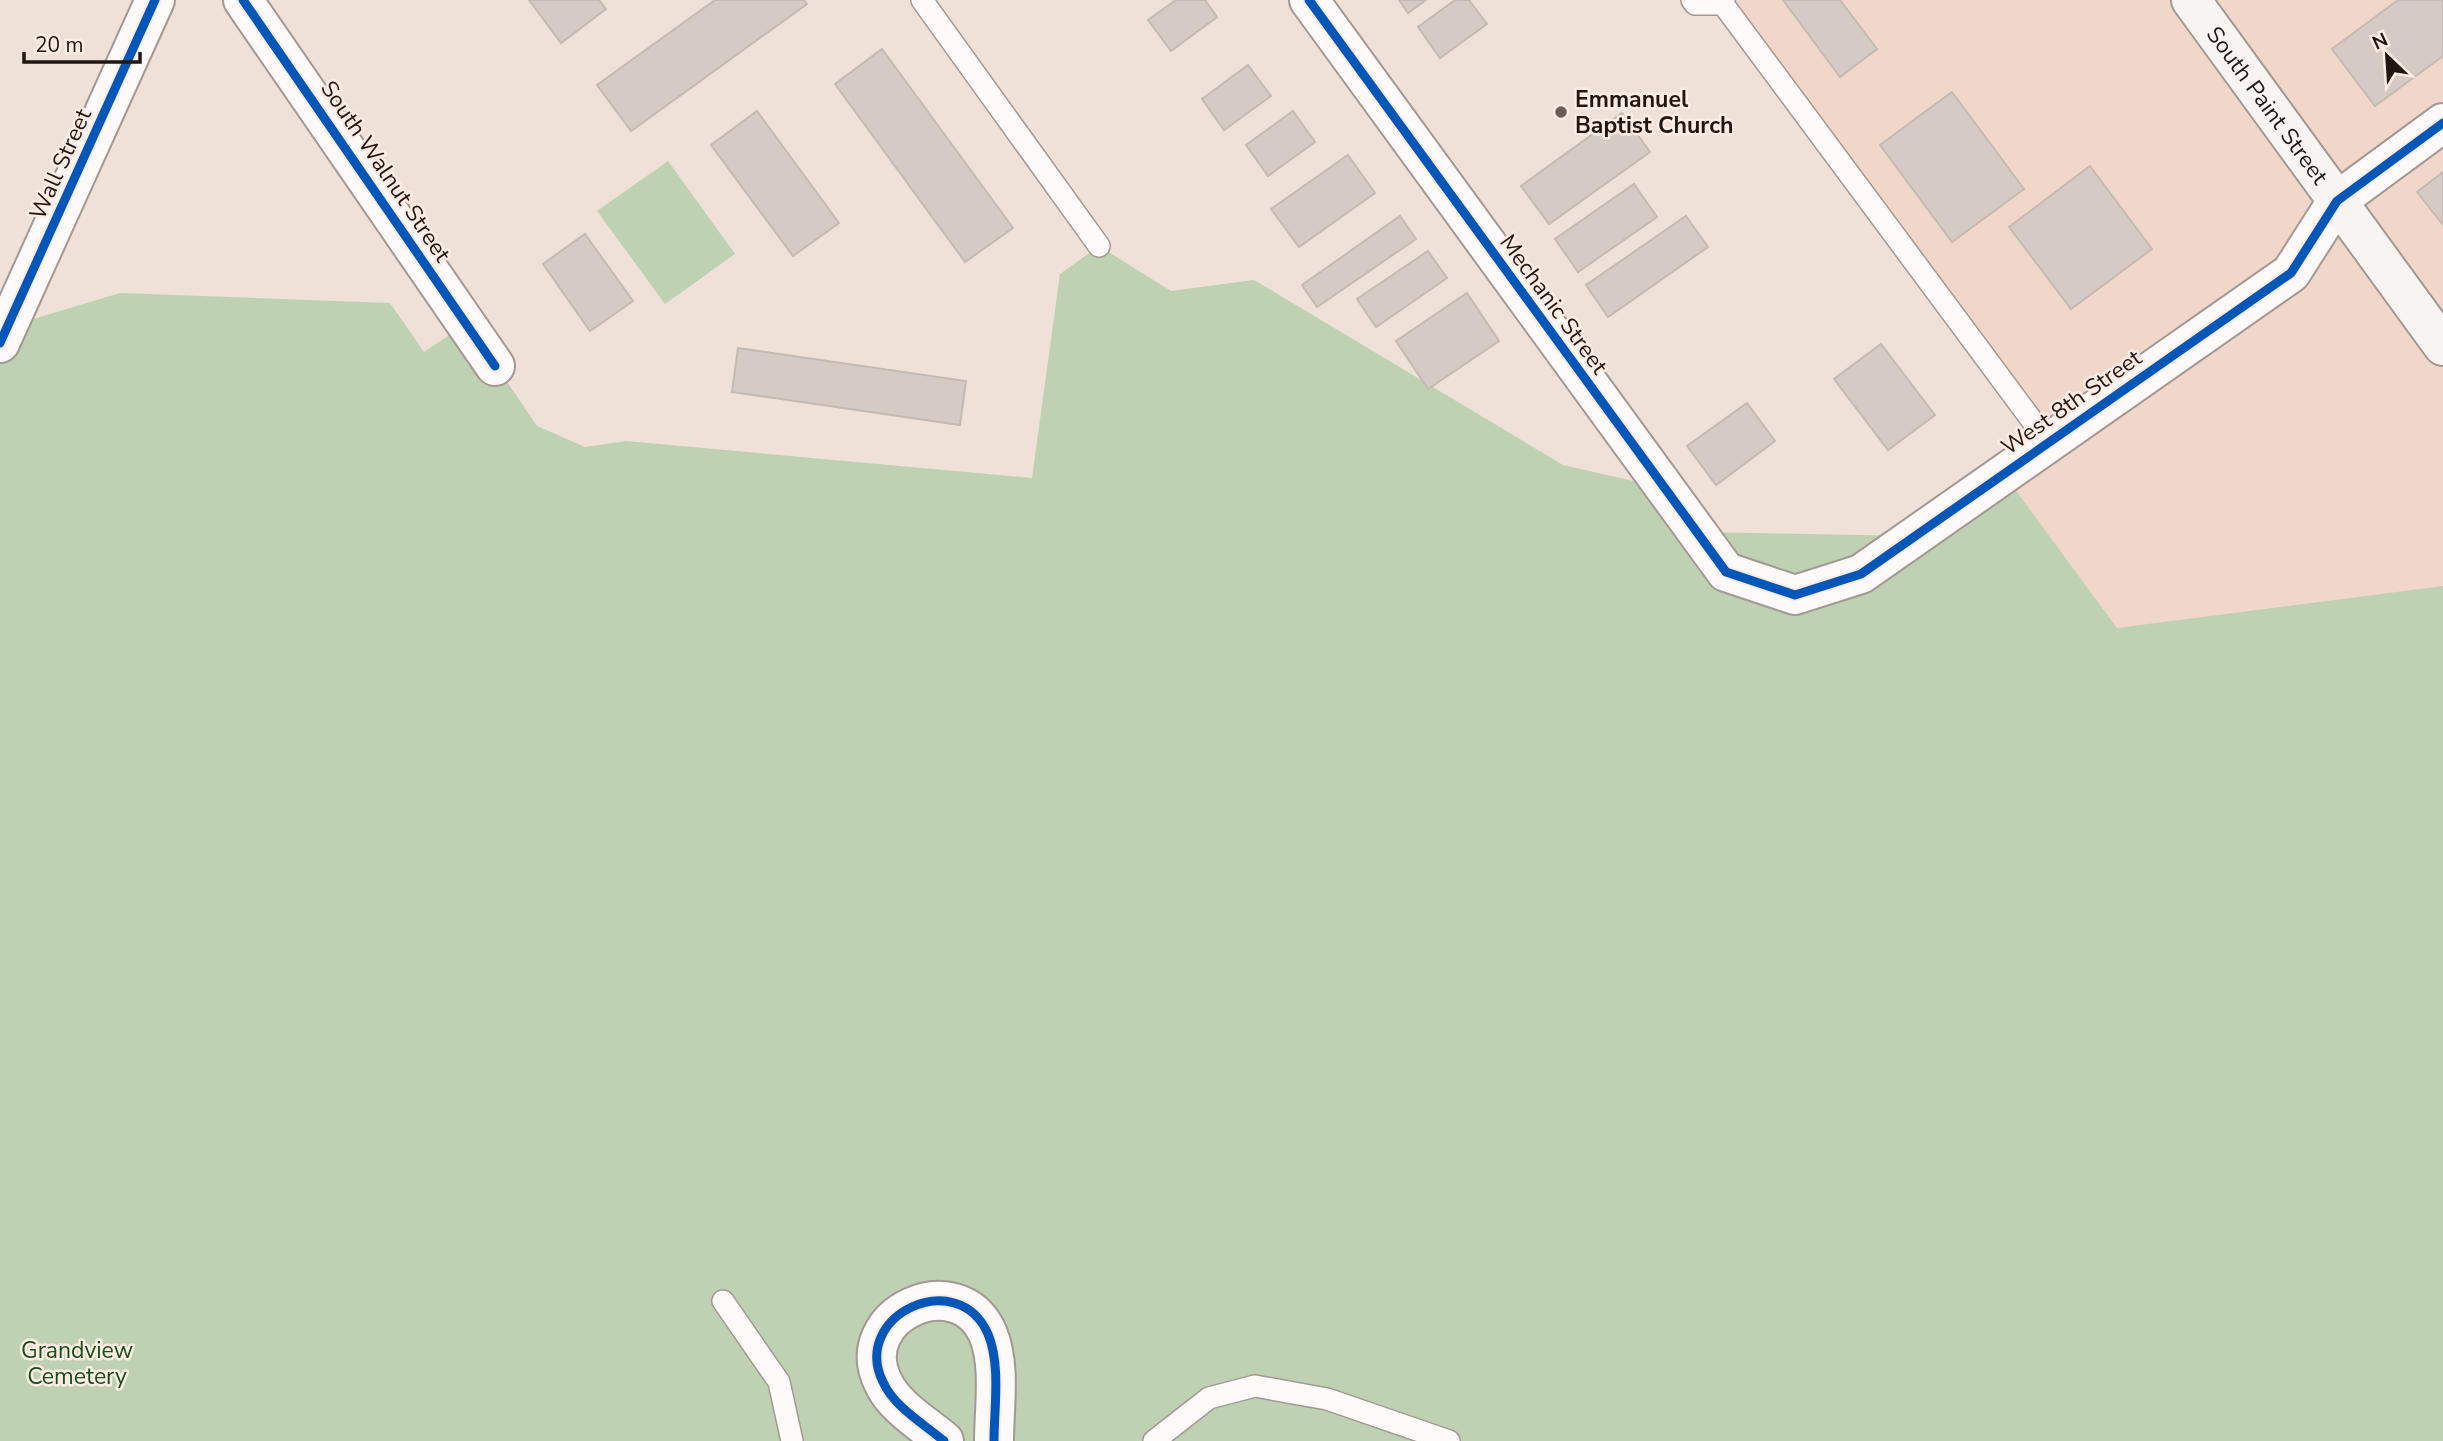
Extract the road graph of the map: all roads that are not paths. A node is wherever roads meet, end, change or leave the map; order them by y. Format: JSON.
{"nodes":[{"id":1,"x":155,"y":0,"type":"edge"},
{"id":2,"x":243,"y":0,"type":"edge"},
{"id":3,"x":922,"y":0,"type":"edge"},
{"id":4,"x":1309,"y":0,"type":"edge"},
{"id":5,"x":1692,"y":0,"type":"edge"},
{"id":6,"x":2191,"y":0,"type":"edge"},
{"id":7,"x":1724,"y":2,"type":"edge"},
{"id":8,"x":2443,"y":123,"type":"edge"},
{"id":9,"x":2337,"y":201,"type":"junction"},
{"id":10,"x":1099,"y":246,"type":"dead end"},
{"id":11,"x":0,"y":343,"type":"edge"},
{"id":12,"x":2443,"y":346,"type":"edge"},
{"id":13,"x":495,"y":366,"type":"dead end"},
{"id":14,"x":2048,"y":442,"type":"junction"},
{"id":15,"x":1795,"y":594,"type":"joint"},
{"id":16,"x":723,"y":1301,"type":"dead end"},
{"id":17,"x":792,"y":1441,"type":"edge"},
{"id":18,"x":944,"y":1441,"type":"edge"},
{"id":19,"x":995,"y":1441,"type":"edge"},
{"id":20,"x":1154,"y":1441,"type":"edge"},
{"id":21,"x":1449,"y":1441,"type":"edge"}],
"edges":[{"from":1,"to":11,"type":"street","name":"Wall Street"},
{"from":2,"to":13,"type":"street","name":"South Walnut Street"},
{"from":3,"to":10,"type":"lane"},
{"from":4,"to":15,"type":"street","name":"Mechanic Street"},
{"from":5,"to":7,"type":"lane"},
{"from":6,"to":9,"type":"main road","name":"South Paint Street"},
{"from":7,"to":14,"type":"lane"},
{"from":8,"to":9,"type":"street"},
{"from":9,"to":12,"type":"main road","name":"South Paint Street"},
{"from":9,"to":14,"type":"street","name":"West 8th Street"},
{"from":14,"to":15,"type":"street","name":"West 8th Street"},
{"from":16,"to":17,"type":"lane"},
{"from":18,"to":19,"type":"street"},
{"from":20,"to":21,"type":"lane"}]}
